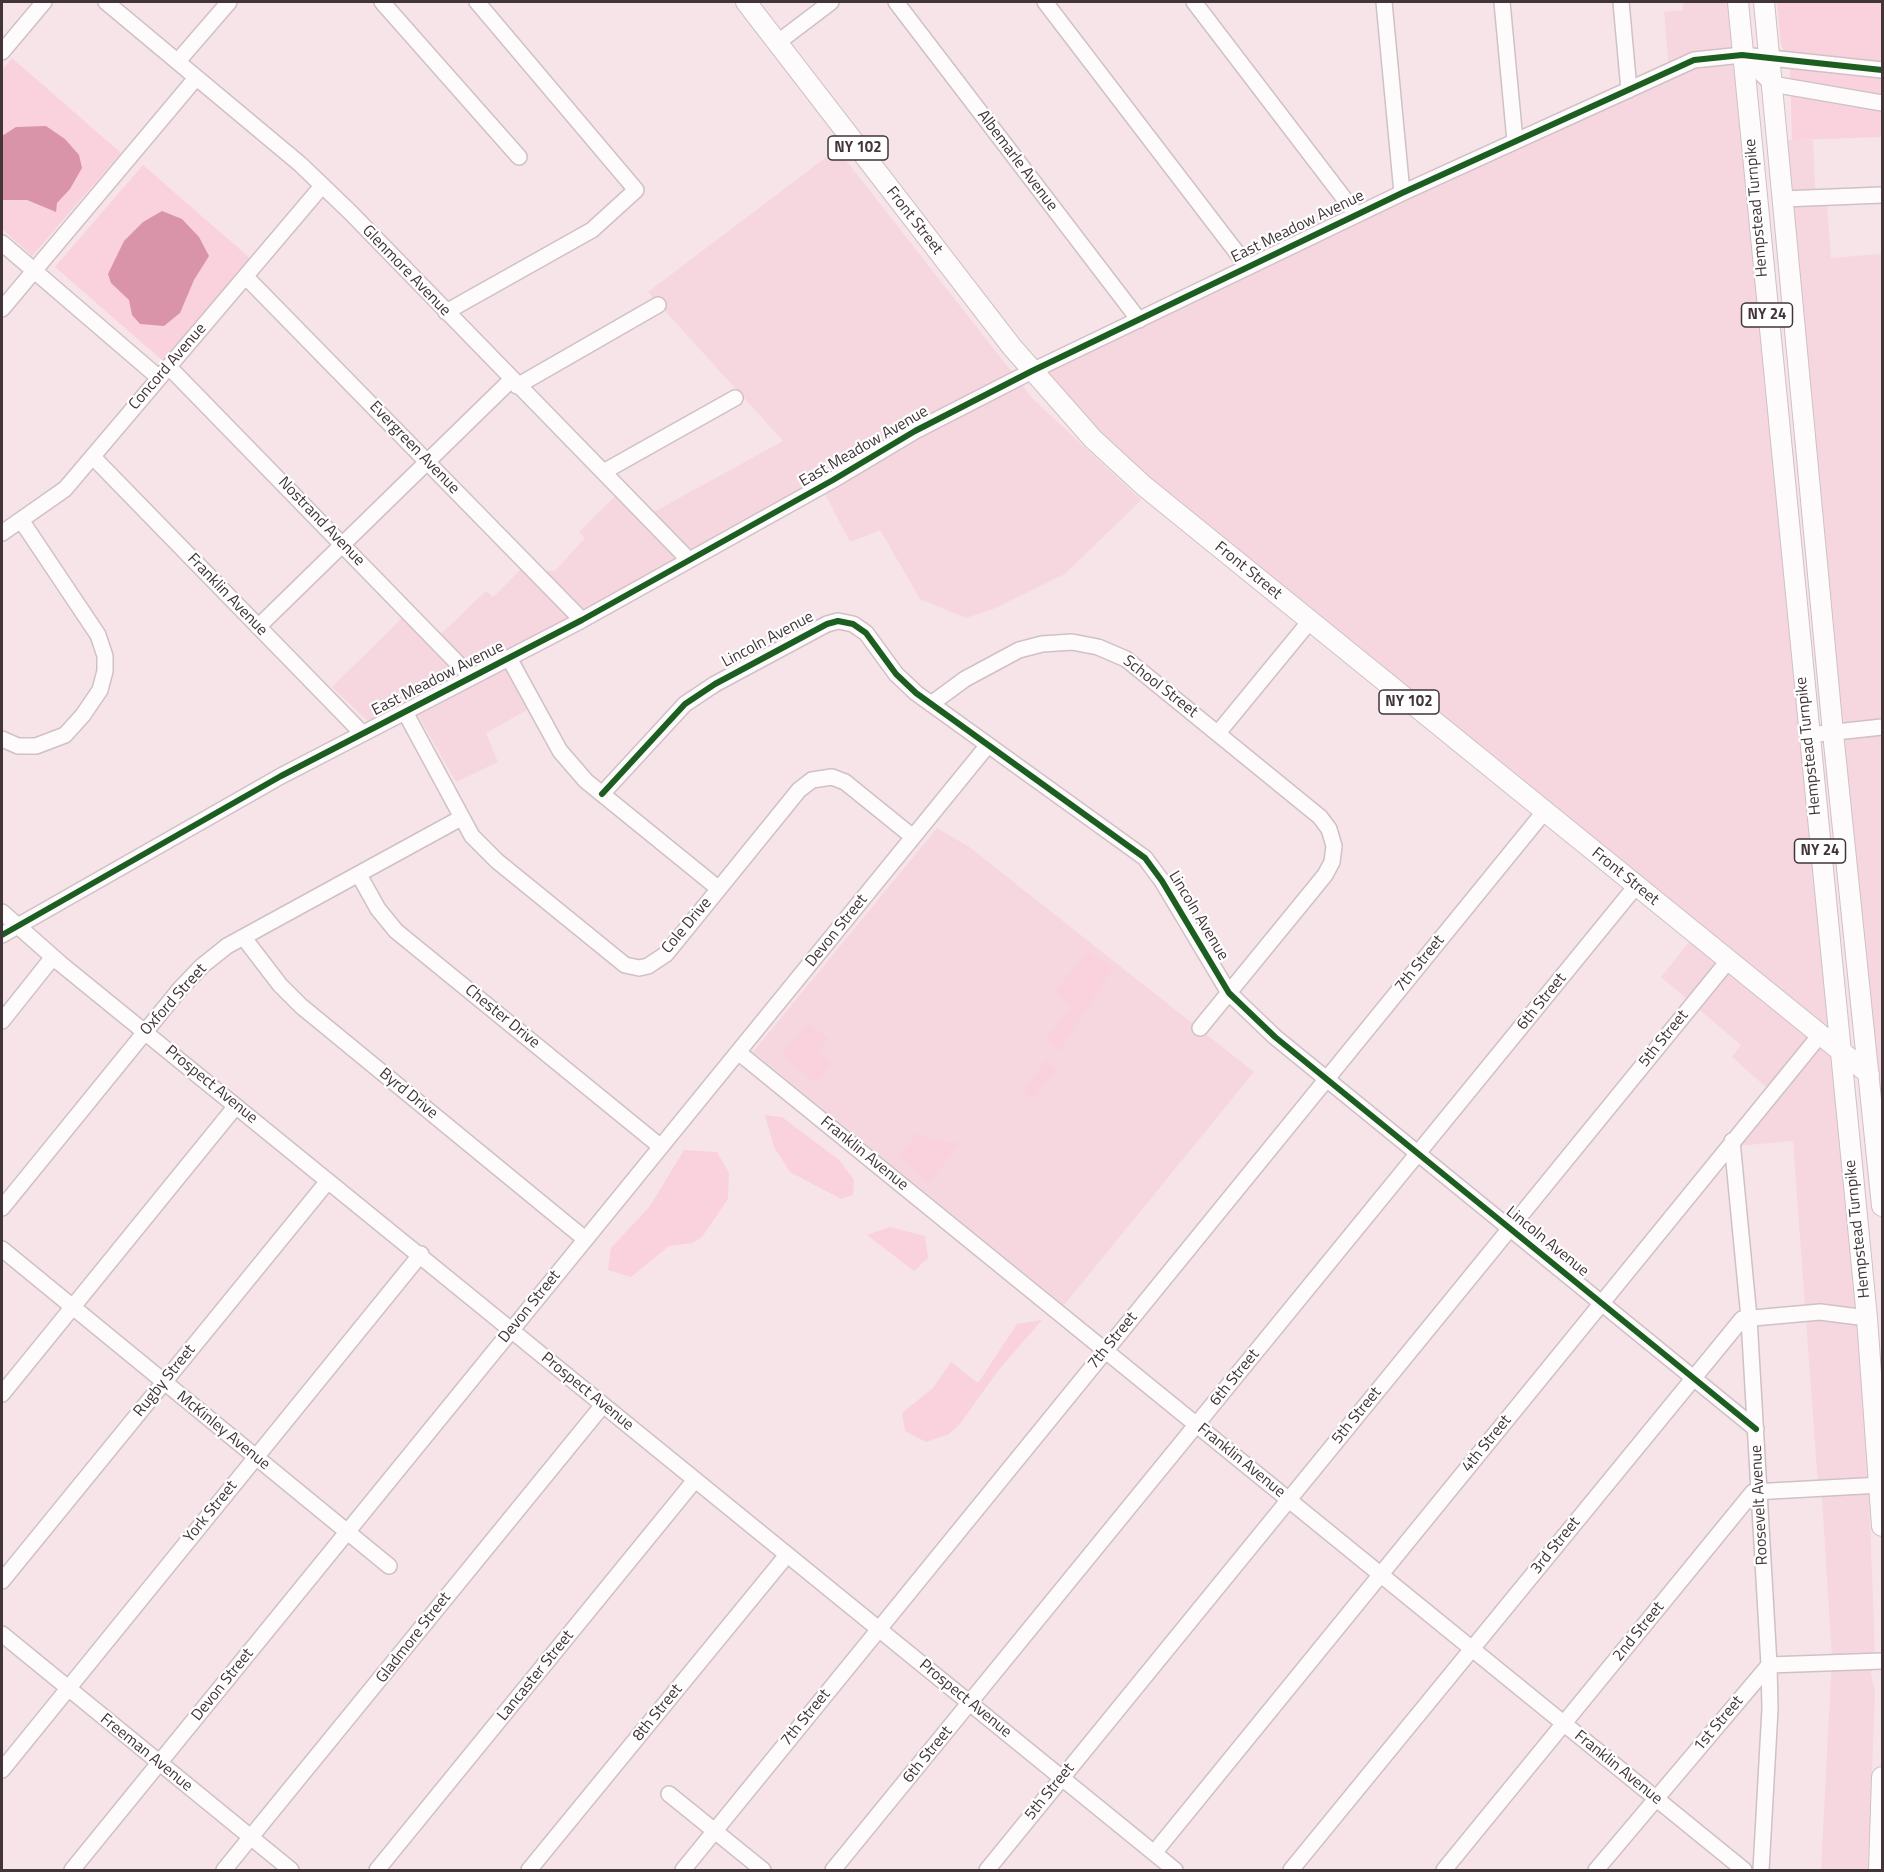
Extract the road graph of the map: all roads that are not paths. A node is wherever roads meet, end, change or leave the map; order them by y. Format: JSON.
{"nodes":[{"id":1,"x":44,"y":2,"type":"edge"},
{"id":2,"x":106,"y":2,"type":"edge"},
{"id":3,"x":229,"y":2,"type":"edge"},
{"id":4,"x":382,"y":2,"type":"edge"},
{"id":5,"x":477,"y":2,"type":"edge"},
{"id":6,"x":746,"y":2,"type":"edge"},
{"id":7,"x":831,"y":2,"type":"edge"},
{"id":8,"x":896,"y":2,"type":"edge"},
{"id":9,"x":1045,"y":2,"type":"edge"},
{"id":10,"x":1384,"y":2,"type":"edge"},
{"id":11,"x":1502,"y":2,"type":"edge"},
{"id":12,"x":1621,"y":2,"type":"edge"},
{"id":13,"x":1738,"y":2,"type":"edge"},
{"id":14,"x":1764,"y":2,"type":"edge"},
{"id":15,"x":1201,"y":4,"type":"edge"},
{"id":16,"x":777,"y":43,"type":"junction"},
{"id":17,"x":2,"y":52,"type":"edge"},
{"id":18,"x":1743,"y":55,"type":"junction"},
{"id":19,"x":1769,"y":59,"type":"junction"},
{"id":20,"x":178,"y":61,"type":"junction"},
{"id":21,"x":1882,"y":70,"type":"edge"},
{"id":22,"x":196,"y":78,"type":"junction"},
{"id":23,"x":1772,"y":84,"type":"junction"},
{"id":24,"x":1629,"y":90,"type":"junction"},
{"id":25,"x":1882,"y":103,"type":"edge"},
{"id":26,"x":1515,"y":141,"type":"junction"},
{"id":27,"x":519,"y":157,"type":"dead end"},
{"id":28,"x":322,"y":186,"type":"junction"},
{"id":29,"x":1402,"y":193,"type":"junction"},
{"id":30,"x":1882,"y":195,"type":"edge"},
{"id":31,"x":1783,"y":199,"type":"junction"},
{"id":32,"x":1356,"y":214,"type":"junction"},
{"id":33,"x":2,"y":243,"type":"edge"},
{"id":34,"x":1247,"y":266,"type":"junction"},
{"id":35,"x":34,"y":271,"type":"junction"},
{"id":36,"x":246,"y":277,"type":"junction"},
{"id":37,"x":658,"y":305,"type":"dead end"},
{"id":38,"x":2,"y":309,"type":"edge"},
{"id":39,"x":446,"y":312,"type":"junction"},
{"id":40,"x":1139,"y":320,"type":"junction"},
{"id":41,"x":1032,"y":370,"type":"junction"},
{"id":42,"x":164,"y":372,"type":"junction"},
{"id":43,"x":514,"y":383,"type":"junction"},
{"id":44,"x":735,"y":398,"type":"dead end"},
{"id":45,"x":93,"y":457,"type":"junction"},
{"id":46,"x":427,"y":461,"type":"junction"},
{"id":47,"x":605,"y":471,"type":"junction"},
{"id":48,"x":21,"y":520,"type":"junction"},
{"id":49,"x":2,"y":533,"type":"edge"},
{"id":50,"x":343,"y":544,"type":"junction"},
{"id":51,"x":689,"y":560,"type":"junction"},
{"id":52,"x":582,"y":620,"type":"junction"},
{"id":53,"x":1310,"y":621,"type":"junction"},
{"id":54,"x":258,"y":627,"type":"junction"},
{"id":55,"x":509,"y":658,"type":"junction"},
{"id":56,"x":471,"y":677,"type":"junction"},
{"id":57,"x":931,"y":704,"type":"junction"},
{"id":58,"x":405,"y":712,"type":"junction"},
{"id":59,"x":1882,"y":727,"type":"edge"},
{"id":60,"x":1218,"y":733,"type":"junction"},
{"id":61,"x":1833,"y":733,"type":"junction"},
{"id":62,"x":362,"y":734,"type":"junction"},
{"id":63,"x":1808,"y":735,"type":"junction"},
{"id":64,"x":2,"y":739,"type":"edge"},
{"id":65,"x":988,"y":745,"type":"junction"},
{"id":66,"x":602,"y":794,"type":"junction"},
{"id":67,"x":1544,"y":812,"type":"junction"},
{"id":68,"x":461,"y":818,"type":"junction"},
{"id":69,"x":913,"y":837,"type":"junction"},
{"id":70,"x":359,"y":874,"type":"junction"},
{"id":71,"x":1636,"y":886,"type":"junction"},
{"id":72,"x":719,"y":888,"type":"junction"},
{"id":73,"x":2,"y":912,"type":"edge"},
{"id":74,"x":16,"y":926,"type":"junction"},
{"id":75,"x":2,"y":935,"type":"edge"},
{"id":76,"x":244,"y":938,"type":"junction"},
{"id":77,"x":53,"y":957,"type":"junction"},
{"id":78,"x":1728,"y":961,"type":"junction"},
{"id":79,"x":1228,"y":993,"type":"junction"},
{"id":80,"x":2,"y":1021,"type":"edge"},
{"id":81,"x":1200,"y":1028,"type":"dead end"},
{"id":82,"x":145,"y":1032,"type":"junction"},
{"id":83,"x":1820,"y":1035,"type":"junction"},
{"id":84,"x":1840,"y":1051,"type":"junction"},
{"id":85,"x":738,"y":1052,"type":"junction"},
{"id":86,"x":1869,"y":1074,"type":"junction"},
{"id":87,"x":1326,"y":1079,"type":"junction"},
{"id":88,"x":236,"y":1106,"type":"junction"},
{"id":89,"x":1732,"y":1141,"type":"junction"},
{"id":90,"x":661,"y":1147,"type":"junction"},
{"id":91,"x":1418,"y":1154,"type":"junction"},
{"id":92,"x":1880,"y":1154,"type":"edge"},
{"id":93,"x":328,"y":1181,"type":"junction"},
{"id":94,"x":1882,"y":1206,"type":"edge"},
{"id":95,"x":2,"y":1208,"type":"edge"},
{"id":96,"x":1510,"y":1228,"type":"junction"},
{"id":97,"x":585,"y":1239,"type":"junction"},
{"id":98,"x":2,"y":1249,"type":"edge"},
{"id":99,"x":421,"y":1254,"type":"junction"},
{"id":100,"x":1601,"y":1303,"type":"junction"},
{"id":101,"x":72,"y":1308,"type":"junction"},
{"id":102,"x":1749,"y":1318,"type":"junction"},
{"id":103,"x":1875,"y":1320,"type":"edge"},
{"id":104,"x":512,"y":1330,"type":"junction"},
{"id":105,"x":1105,"y":1350,"type":"junction"},
{"id":106,"x":1693,"y":1378,"type":"junction"},
{"id":107,"x":164,"y":1382,"type":"junction"},
{"id":108,"x":2,"y":1394,"type":"edge"},
{"id":109,"x":603,"y":1406,"type":"junction"},
{"id":110,"x":1197,"y":1425,"type":"junction"},
{"id":111,"x":1756,"y":1429,"type":"junction"},
{"id":112,"x":256,"y":1457,"type":"junction"},
{"id":113,"x":695,"y":1480,"type":"junction"},
{"id":114,"x":1881,"y":1485,"type":"junction"},
{"id":115,"x":1760,"y":1492,"type":"junction"},
{"id":116,"x":1289,"y":1500,"type":"junction"},
{"id":117,"x":1882,"y":1526,"type":"edge"},
{"id":118,"x":347,"y":1532,"type":"junction"},
{"id":119,"x":787,"y":1555,"type":"junction"},
{"id":120,"x":389,"y":1566,"type":"dead end"},
{"id":121,"x":1381,"y":1574,"type":"junction"},
{"id":122,"x":2,"y":1581,"type":"edge"},
{"id":123,"x":878,"y":1629,"type":"junction"},
{"id":124,"x":2,"y":1634,"type":"edge"},
{"id":125,"x":1472,"y":1649,"type":"junction"},
{"id":126,"x":1882,"y":1661,"type":"edge"},
{"id":127,"x":1769,"y":1665,"type":"junction"},
{"id":128,"x":68,"y":1688,"type":"junction"},
{"id":129,"x":970,"y":1703,"type":"junction"},
{"id":130,"x":1563,"y":1724,"type":"junction"},
{"id":131,"x":159,"y":1763,"type":"junction"},
{"id":132,"x":2,"y":1770,"type":"edge"},
{"id":133,"x":1882,"y":1777,"type":"edge"},
{"id":134,"x":1062,"y":1778,"type":"junction"},
{"id":135,"x":669,"y":1794,"type":"dead end"},
{"id":136,"x":1654,"y":1799,"type":"junction"},
{"id":137,"x":714,"y":1830,"type":"junction"},
{"id":138,"x":251,"y":1838,"type":"junction"},
{"id":139,"x":1154,"y":1853,"type":"junction"},
{"id":140,"x":72,"y":1870,"type":"edge"},
{"id":141,"x":224,"y":1870,"type":"edge"},
{"id":142,"x":291,"y":1870,"type":"edge"},
{"id":143,"x":377,"y":1870,"type":"edge"},
{"id":144,"x":529,"y":1870,"type":"edge"},
{"id":145,"x":683,"y":1870,"type":"edge"},
{"id":146,"x":763,"y":1870,"type":"edge"},
{"id":147,"x":834,"y":1870,"type":"edge"},
{"id":148,"x":987,"y":1870,"type":"edge"},
{"id":149,"x":1175,"y":1870,"type":"edge"},
{"id":150,"x":1291,"y":1870,"type":"edge"},
{"id":151,"x":1444,"y":1870,"type":"edge"},
{"id":152,"x":1596,"y":1870,"type":"edge"},
{"id":153,"x":1744,"y":1870,"type":"edge"},
{"id":154,"x":1761,"y":1870,"type":"edge"},
{"id":155,"x":1879,"y":1870,"type":"edge"}],
"edges":[{"from":1,"to":17,"type":"street"},
{"from":2,"to":20,"type":"street","name":"Glenmore Avenue"},
{"from":3,"to":20,"type":"street"},
{"from":4,"to":27,"type":"street"},
{"from":5,"to":39,"type":"street"},
{"from":6,"to":16,"type":"main road","name":"Front Street","number":"NY 102"},
{"from":7,"to":16,"type":"street"},
{"from":8,"to":40,"type":"street","name":"Albemarle Avenue"},
{"from":9,"to":34,"type":"street"},
{"from":10,"to":29,"type":"street"},
{"from":11,"to":26,"type":"street"},
{"from":12,"to":24,"type":"street"},
{"from":13,"to":18,"type":"main road","name":"Hempstead Turnpike","number":"NY 24"},
{"from":14,"to":19,"type":"main road","name":"Hempstead Turnpike","number":"NY 24"},
{"from":15,"to":32,"type":"street"},
{"from":16,"to":41,"type":"main road","name":"Front Street","number":"NY 102"},
{"from":18,"to":19,"type":"street","name":"East Meadow Avenue"},
{"from":18,"to":23,"type":"street"},
{"from":18,"to":24,"type":"street","name":"East Meadow Avenue"},
{"from":18,"to":63,"type":"main road","name":"Hempstead Turnpike","number":"NY 24"},
{"from":19,"to":21,"type":"street","name":"East Meadow Avenue"},
{"from":19,"to":23,"type":"main road","name":"Hempstead Turnpike","number":"NY 24"},
{"from":20,"to":22,"type":"street","name":"Glenmore Avenue"},
{"from":22,"to":28,"type":"street","name":"Glenmore Avenue"},
{"from":22,"to":35,"type":"street"},
{"from":23,"to":25,"type":"street"},
{"from":23,"to":31,"type":"main road","name":"Hempstead Turnpike","number":"NY 24"},
{"from":24,"to":26,"type":"street","name":"East Meadow Avenue"},
{"from":26,"to":29,"type":"street","name":"East Meadow Avenue"},
{"from":28,"to":36,"type":"street","name":"Concord Avenue"},
{"from":28,"to":39,"type":"street","name":"Glenmore Avenue"},
{"from":29,"to":32,"type":"street","name":"East Meadow Avenue"},
{"from":30,"to":31,"type":"street"},
{"from":31,"to":61,"type":"main road","name":"Hempstead Turnpike","number":"NY 24"},
{"from":32,"to":34,"type":"street","name":"East Meadow Avenue"},
{"from":33,"to":35,"type":"street","name":"Nostrand Avenue"},
{"from":34,"to":40,"type":"street","name":"East Meadow Avenue"},
{"from":35,"to":38,"type":"street"},
{"from":35,"to":42,"type":"street","name":"Nostrand Avenue"},
{"from":36,"to":42,"type":"street","name":"Concord Avenue"},
{"from":36,"to":46,"type":"street","name":"Evergreen Avenue"},
{"from":37,"to":43,"type":"street"},
{"from":39,"to":43,"type":"street","name":"Glenmore Avenue"},
{"from":40,"to":41,"type":"street","name":"East Meadow Avenue"},
{"from":41,"to":51,"type":"street","name":"East Meadow Avenue"},
{"from":41,"to":53,"type":"main road","name":"Front Street","number":"NY 102"},
{"from":42,"to":45,"type":"street","name":"Concord Avenue"},
{"from":42,"to":50,"type":"street","name":"Nostrand Avenue"},
{"from":43,"to":46,"type":"street"},
{"from":43,"to":47,"type":"street","name":"Glenmore Avenue"},
{"from":44,"to":47,"type":"street"},
{"from":45,"to":48,"type":"street","name":"Concord Avenue"},
{"from":45,"to":54,"type":"street","name":"Franklin Avenue"},
{"from":46,"to":50,"type":"street"},
{"from":46,"to":52,"type":"street","name":"Evergreen Avenue"},
{"from":47,"to":51,"type":"street","name":"Glenmore Avenue"},
{"from":48,"to":49,"type":"street","name":"Concord Avenue"},
{"from":48,"to":64,"type":"street"},
{"from":50,"to":54,"type":"street"},
{"from":50,"to":56,"type":"street","name":"Nostrand Avenue"},
{"from":51,"to":52,"type":"street","name":"East Meadow Avenue"},
{"from":52,"to":55,"type":"street","name":"East Meadow Avenue"},
{"from":53,"to":60,"type":"street"},
{"from":53,"to":67,"type":"main road","name":"Front Street","number":"NY 102"},
{"from":54,"to":62,"type":"street","name":"Franklin Avenue"},
{"from":55,"to":56,"type":"street","name":"East Meadow Avenue"},
{"from":55,"to":66,"type":"street"},
{"from":56,"to":58,"type":"street","name":"East Meadow Avenue"},
{"from":57,"to":60,"type":"street","name":"School Street"},
{"from":57,"to":65,"type":"street","name":"Lincoln Avenue"},
{"from":57,"to":66,"type":"street","name":"Lincoln Avenue"},
{"from":58,"to":62,"type":"street","name":"East Meadow Avenue"},
{"from":58,"to":68,"type":"street","name":"Cole Drive"},
{"from":59,"to":61,"type":"street"},
{"from":60,"to":79,"type":"street","name":"School Street"},
{"from":61,"to":63,"type":"street"},
{"from":61,"to":86,"type":"main road","name":"Hempstead Turnpike","number":"NY 24"},
{"from":62,"to":74,"type":"street","name":"East Meadow Avenue"},
{"from":63,"to":84,"type":"main road","name":"Hempstead Turnpike","number":"NY 24"},
{"from":65,"to":69,"type":"street","name":"Devon Street"},
{"from":65,"to":79,"type":"street","name":"Lincoln Avenue"},
{"from":66,"to":72,"type":"street"},
{"from":67,"to":71,"type":"main road","name":"Front Street","number":"NY 102"},
{"from":67,"to":87,"type":"street","name":"7th Street"},
{"from":68,"to":70,"type":"street","name":"Oxford Street"},
{"from":68,"to":72,"type":"street","name":"Cole Drive"},
{"from":69,"to":72,"type":"street","name":"Cole Drive"},
{"from":69,"to":85,"type":"street","name":"Devon Street"},
{"from":70,"to":76,"type":"street","name":"Oxford Street"},
{"from":70,"to":90,"type":"street","name":"Chester Drive"},
{"from":71,"to":78,"type":"main road","name":"Front Street","number":"NY 102"},
{"from":71,"to":91,"type":"street","name":"6th Street"},
{"from":73,"to":74,"type":"street","name":"Prospect Avenue"},
{"from":74,"to":75,"type":"street","name":"East Meadow Avenue"},
{"from":74,"to":77,"type":"street","name":"Prospect Avenue"},
{"from":76,"to":82,"type":"street","name":"Oxford Street"},
{"from":76,"to":97,"type":"street","name":"Byrd Drive"},
{"from":77,"to":80,"type":"street"},
{"from":77,"to":82,"type":"street","name":"Prospect Avenue"},
{"from":78,"to":83,"type":"main road","name":"Front Street","number":"NY 102"},
{"from":78,"to":96,"type":"street","name":"5th Street"},
{"from":79,"to":81,"type":"street"},
{"from":79,"to":87,"type":"street","name":"Lincoln Avenue"},
{"from":82,"to":88,"type":"street","name":"Prospect Avenue"},
{"from":82,"to":95,"type":"street","name":"Oxford Street"},
{"from":83,"to":84,"type":"main road","name":"Front Street","number":"NY 102"},
{"from":83,"to":89,"type":"street","name":"4th Street"},
{"from":84,"to":86,"type":"main road","name":"Front Street"},
{"from":84,"to":103,"type":"main road","name":"Hempstead Turnpike","number":"NY 24"},
{"from":85,"to":90,"type":"street","name":"Devon Street"},
{"from":85,"to":105,"type":"street","name":"Franklin Avenue"},
{"from":86,"to":92,"type":"main road","name":"Hempstead Turnpike","number":"NY 24"},
{"from":87,"to":91,"type":"street","name":"Lincoln Avenue"},
{"from":87,"to":105,"type":"street","name":"7th Street"},
{"from":88,"to":93,"type":"street","name":"Prospect Avenue"},
{"from":88,"to":101,"type":"street"},
{"from":89,"to":100,"type":"street","name":"4th Street"},
{"from":89,"to":102,"type":"street","name":"Roosevelt Avenue"},
{"from":90,"to":97,"type":"street","name":"Devon Street"},
{"from":91,"to":96,"type":"street","name":"Lincoln Avenue"},
{"from":91,"to":110,"type":"street","name":"6th Street"},
{"from":92,"to":94,"type":"main road","name":"Hempstead Turnpike","number":"NY 24"},
{"from":93,"to":99,"type":"street","name":"Prospect Avenue"},
{"from":93,"to":107,"type":"street","name":"Rugby Street"},
{"from":96,"to":100,"type":"street","name":"Lincoln Avenue"},
{"from":96,"to":116,"type":"street","name":"5th Street"},
{"from":97,"to":104,"type":"street","name":"Devon Street"},
{"from":98,"to":101,"type":"street","name":"McKinley Avenue"},
{"from":99,"to":104,"type":"street","name":"Prospect Avenue"},
{"from":99,"to":112,"type":"street","name":"York Street"},
{"from":100,"to":106,"type":"street","name":"Lincoln Avenue"},
{"from":100,"to":121,"type":"street","name":"4th Street"},
{"from":101,"to":107,"type":"street","name":"McKinley Avenue"},
{"from":101,"to":108,"type":"street"},
{"from":102,"to":103,"type":"street"},
{"from":102,"to":106,"type":"street","name":"3rd Street"},
{"from":102,"to":111,"type":"street","name":"Roosevelt Avenue"},
{"from":103,"to":114,"type":"main road","name":"Hempstead Turnpike","number":"NY 24"},
{"from":104,"to":109,"type":"street","name":"Prospect Avenue"},
{"from":104,"to":118,"type":"street","name":"Devon Street"},
{"from":105,"to":110,"type":"street","name":"Franklin Avenue"},
{"from":105,"to":123,"type":"street","name":"7th Street"},
{"from":106,"to":111,"type":"street","name":"Lincoln Avenue"},
{"from":106,"to":125,"type":"street","name":"3rd Street"},
{"from":107,"to":112,"type":"street","name":"McKinley Avenue"},
{"from":107,"to":122,"type":"street","name":"Rugby Street"},
{"from":109,"to":113,"type":"street","name":"Prospect Avenue"},
{"from":109,"to":138,"type":"street","name":"Gladmore Street"},
{"from":110,"to":116,"type":"street","name":"Franklin Avenue"},
{"from":110,"to":129,"type":"street","name":"6th Street"},
{"from":111,"to":115,"type":"street","name":"Roosevelt Avenue"},
{"from":112,"to":118,"type":"street","name":"McKinley Avenue"},
{"from":112,"to":128,"type":"street","name":"York Street"},
{"from":113,"to":119,"type":"street","name":"Prospect Avenue"},
{"from":113,"to":143,"type":"street","name":"Lancaster Street"},
{"from":114,"to":115,"type":"street"},
{"from":114,"to":117,"type":"main road","name":"Hempstead Turnpike","number":"NY 24"},
{"from":115,"to":127,"type":"street","name":"Roosevelt Avenue"},
{"from":115,"to":130,"type":"street","name":"2nd Street"},
{"from":116,"to":121,"type":"street","name":"Franklin Avenue"},
{"from":116,"to":134,"type":"street","name":"5th Street"},
{"from":118,"to":120,"type":"street","name":"McKinley Avenue"},
{"from":118,"to":131,"type":"street","name":"Devon Street"},
{"from":119,"to":123,"type":"street","name":"Prospect Avenue"},
{"from":119,"to":144,"type":"street","name":"8th Street"},
{"from":121,"to":125,"type":"street","name":"Franklin Avenue"},
{"from":121,"to":139,"type":"street","name":"4th Street"},
{"from":123,"to":129,"type":"street","name":"Prospect Avenue"},
{"from":123,"to":137,"type":"street","name":"7th Street"},
{"from":124,"to":128,"type":"street","name":"Freeman Avenue"},
{"from":125,"to":130,"type":"street","name":"Franklin Avenue"},
{"from":125,"to":150,"type":"street","name":"3rd Street"},
{"from":126,"to":127,"type":"street"},
{"from":127,"to":136,"type":"street","name":"1st Street"},
{"from":127,"to":154,"type":"street","name":"Roosevelt Avenue"},
{"from":128,"to":131,"type":"street","name":"Freeman Avenue"},
{"from":128,"to":132,"type":"street","name":"York Street"},
{"from":129,"to":134,"type":"street","name":"Prospect Avenue"},
{"from":129,"to":147,"type":"street","name":"6th Street"},
{"from":130,"to":136,"type":"street","name":"Franklin Avenue"},
{"from":130,"to":151,"type":"street","name":"2nd Street"},
{"from":131,"to":138,"type":"street","name":"Freeman Avenue"},
{"from":131,"to":140,"type":"street","name":"Devon Street"},
{"from":133,"to":155,"type":"main road"},
{"from":134,"to":139,"type":"street","name":"Prospect Avenue"},
{"from":134,"to":148,"type":"street","name":"5th Street"},
{"from":135,"to":137,"type":"street"},
{"from":136,"to":152,"type":"street","name":"1st Street"},
{"from":136,"to":153,"type":"street","name":"Franklin Avenue"},
{"from":137,"to":145,"type":"street","name":"7th Street"},
{"from":137,"to":146,"type":"street"},
{"from":138,"to":141,"type":"street","name":"Gladmore Street"},
{"from":138,"to":142,"type":"street","name":"Freeman Avenue"},
{"from":139,"to":149,"type":"street","name":"Prospect Avenue"}]}
